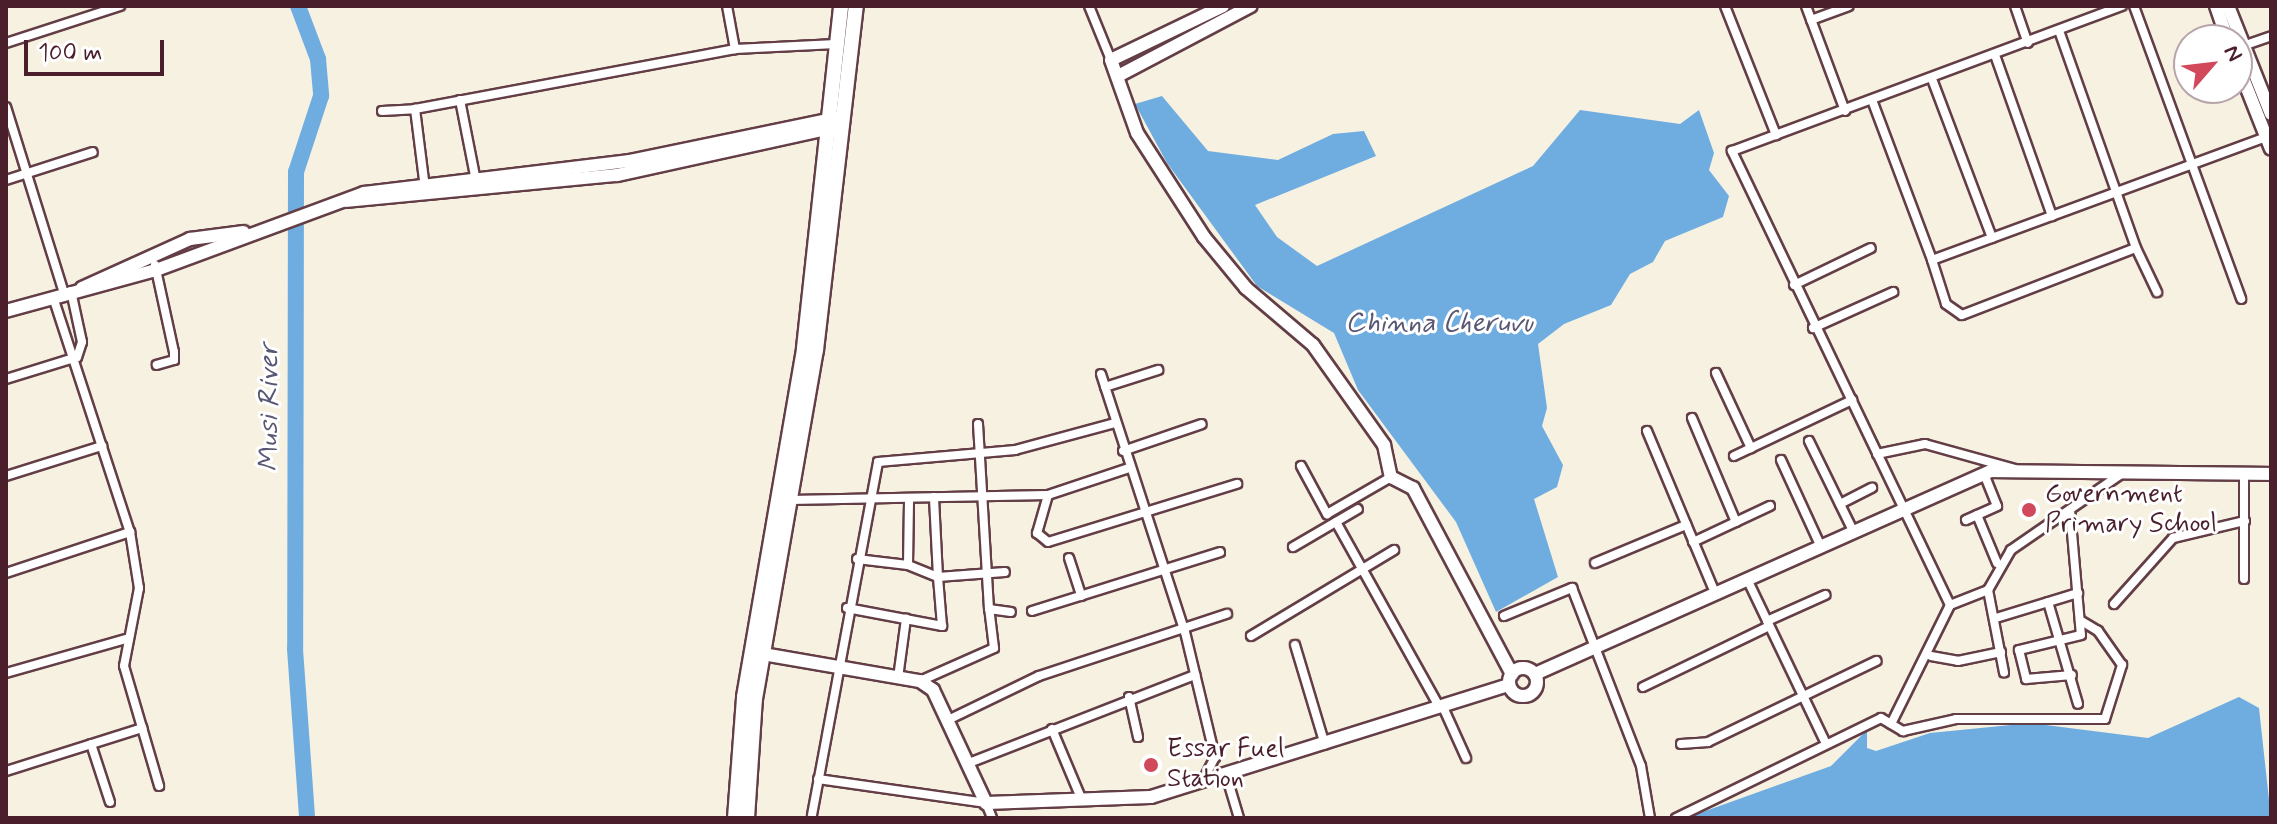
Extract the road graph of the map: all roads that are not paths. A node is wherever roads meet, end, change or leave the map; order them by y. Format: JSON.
{"nodes":[{"id":1,"x":120,"y":6,"type":"edge"},
{"id":2,"x":727,"y":6,"type":"edge"},
{"id":3,"x":841,"y":6,"type":"edge"},
{"id":4,"x":856,"y":6,"type":"edge"},
{"id":5,"x":1089,"y":6,"type":"edge"},
{"id":6,"x":1223,"y":6,"type":"edge"},
{"id":7,"x":1251,"y":6,"type":"edge"},
{"id":8,"x":1725,"y":6,"type":"edge"},
{"id":9,"x":1806,"y":6,"type":"edge"},
{"id":10,"x":1849,"y":6,"type":"edge"},
{"id":11,"x":2015,"y":6,"type":"edge"},
{"id":12,"x":2122,"y":6,"type":"edge"},
{"id":13,"x":2134,"y":6,"type":"edge"},
{"id":14,"x":105,"y":9,"type":"edge"},
{"id":15,"x":1811,"y":20,"type":"junction"},
{"id":16,"x":2059,"y":30,"type":"junction"},
{"id":17,"x":6,"y":43,"type":"edge"},
{"id":18,"x":2028,"y":43,"type":"junction"},
{"id":19,"x":836,"y":44,"type":"junction"},
{"id":20,"x":735,"y":49,"type":"junction"},
{"id":21,"x":1995,"y":55,"type":"junction"},
{"id":22,"x":1111,"y":60,"type":"junction"},
{"id":23,"x":2253,"y":75,"type":"edge"},
{"id":24,"x":1118,"y":76,"type":"junction"},
{"id":25,"x":1932,"y":79,"type":"junction"},
{"id":26,"x":460,"y":100,"type":"junction"},
{"id":27,"x":1872,"y":100,"type":"junction"},
{"id":28,"x":2253,"y":103,"type":"edge"},
{"id":29,"x":6,"y":107,"type":"edge"},
{"id":30,"x":415,"y":109,"type":"junction"},
{"id":31,"x":382,"y":111,"type":"dead end"},
{"id":32,"x":1845,"y":111,"type":"junction"},
{"id":33,"x":2271,"y":114,"type":"edge"},
{"id":34,"x":838,"y":122,"type":"junction"},
{"id":35,"x":1776,"y":135,"type":"junction"},
{"id":36,"x":2269,"y":143,"type":"edge"},
{"id":37,"x":93,"y":152,"type":"dead end"},
{"id":38,"x":2192,"y":164,"type":"junction"},
{"id":39,"x":27,"y":173,"type":"junction"},
{"id":40,"x":6,"y":180,"type":"edge"},
{"id":41,"x":530,"y":180,"type":"junction"},
{"id":42,"x":476,"y":181,"type":"junction"},
{"id":43,"x":425,"y":188,"type":"junction"},
{"id":44,"x":2118,"y":191,"type":"junction"},
{"id":45,"x":346,"y":201,"type":"junction"},
{"id":46,"x":2052,"y":216,"type":"junction"},
{"id":47,"x":250,"y":230,"type":"junction"},
{"id":48,"x":1992,"y":238,"type":"junction"},
{"id":49,"x":1871,"y":248,"type":"dead end"},
{"id":50,"x":2136,"y":248,"type":"junction"},
{"id":51,"x":152,"y":254,"type":"junction"},
{"id":52,"x":1932,"y":260,"type":"junction"},
{"id":53,"x":156,"y":270,"type":"junction"},
{"id":54,"x":1794,"y":285,"type":"junction"},
{"id":55,"x":67,"y":292,"type":"junction"},
{"id":56,"x":1893,"y":292,"type":"dead end"},
{"id":57,"x":2157,"y":292,"type":"dead end"},
{"id":58,"x":2241,"y":299,"type":"dead end"},
{"id":59,"x":6,"y":311,"type":"edge"},
{"id":60,"x":1813,"y":328,"type":"junction"},
{"id":61,"x":77,"y":357,"type":"junction"},
{"id":62,"x":157,"y":365,"type":"dead end"},
{"id":63,"x":1158,"y":370,"type":"dead end"},
{"id":64,"x":1716,"y":373,"type":"dead end"},
{"id":65,"x":1101,"y":374,"type":"dead end"},
{"id":66,"x":6,"y":379,"type":"edge"},
{"id":67,"x":1105,"y":387,"type":"junction"},
{"id":68,"x":1852,"y":400,"type":"junction"},
{"id":69,"x":1692,"y":418,"type":"dead end"},
{"id":70,"x":1115,"y":423,"type":"junction"},
{"id":71,"x":978,"y":424,"type":"dead end"},
{"id":72,"x":1202,"y":424,"type":"dead end"},
{"id":73,"x":1647,"y":431,"type":"dead end"},
{"id":74,"x":1809,"y":441,"type":"dead end"},
{"id":75,"x":102,"y":446,"type":"junction"},
{"id":76,"x":1751,"y":448,"type":"junction"},
{"id":77,"x":1123,"y":451,"type":"junction"},
{"id":78,"x":980,"y":453,"type":"junction"},
{"id":79,"x":1877,"y":454,"type":"junction"},
{"id":80,"x":1734,"y":456,"type":"dead end"},
{"id":81,"x":1781,"y":460,"type":"dead end"},
{"id":82,"x":1301,"y":466,"type":"dead end"},
{"id":83,"x":1129,"y":468,"type":"junction"},
{"id":84,"x":2019,"y":471,"type":"junction"},
{"id":85,"x":2124,"y":472,"type":"junction"},
{"id":86,"x":2244,"y":472,"type":"junction"},
{"id":87,"x":1984,"y":473,"type":"junction"},
{"id":88,"x":2271,"y":474,"type":"edge"},
{"id":89,"x":6,"y":476,"type":"edge"},
{"id":90,"x":1391,"y":477,"type":"junction"},
{"id":91,"x":1237,"y":484,"type":"dead end"},
{"id":92,"x":1872,"y":488,"type":"dead end"},
{"id":93,"x":984,"y":494,"type":"junction"},
{"id":94,"x":1048,"y":495,"type":"junction"},
{"id":95,"x":934,"y":497,"type":"junction"},
{"id":96,"x":909,"y":499,"type":"junction"},
{"id":97,"x":790,"y":500,"type":"junction"},
{"id":98,"x":866,"y":500,"type":"junction"},
{"id":99,"x":1840,"y":504,"type":"junction"},
{"id":100,"x":1770,"y":506,"type":"dead end"},
{"id":101,"x":1904,"y":508,"type":"junction"},
{"id":102,"x":1358,"y":509,"type":"dead end"},
{"id":103,"x":2070,"y":510,"type":"junction"},
{"id":104,"x":1144,"y":512,"type":"junction"},
{"id":105,"x":1977,"y":515,"type":"junction"},
{"id":106,"x":1966,"y":520,"type":"dead end"},
{"id":107,"x":2245,"y":521,"type":"junction"},
{"id":108,"x":1336,"y":522,"type":"junction"},
{"id":109,"x":1736,"y":522,"type":"junction"},
{"id":110,"x":1686,"y":525,"type":"junction"},
{"id":111,"x":1853,"y":531,"type":"junction"},
{"id":112,"x":130,"y":532,"type":"junction"},
{"id":113,"x":1693,"y":542,"type":"junction"},
{"id":114,"x":1293,"y":547,"type":"dead end"},
{"id":115,"x":1821,"y":547,"type":"junction"},
{"id":116,"x":1394,"y":550,"type":"dead end"},
{"id":117,"x":1220,"y":552,"type":"dead end"},
{"id":118,"x":1069,"y":558,"type":"dead end"},
{"id":119,"x":857,"y":559,"type":"junction"},
{"id":120,"x":1595,"y":563,"type":"dead end"},
{"id":121,"x":1997,"y":563,"type":"junction"},
{"id":122,"x":908,"y":565,"type":"junction"},
{"id":123,"x":1363,"y":569,"type":"junction"},
{"id":124,"x":1164,"y":570,"type":"junction"},
{"id":125,"x":1005,"y":572,"type":"dead end"},
{"id":126,"x":6,"y":573,"type":"edge"},
{"id":127,"x":989,"y":574,"type":"junction"},
{"id":128,"x":938,"y":577,"type":"junction"},
{"id":129,"x":2244,"y":579,"type":"dead end"},
{"id":130,"x":1748,"y":581,"type":"junction"},
{"id":131,"x":1988,"y":590,"type":"junction"},
{"id":132,"x":2078,"y":593,"type":"junction"},
{"id":133,"x":1716,"y":595,"type":"junction"},
{"id":134,"x":1825,"y":595,"type":"dead end"},
{"id":135,"x":1081,"y":596,"type":"junction"},
{"id":136,"x":2048,"y":602,"type":"junction"},
{"id":137,"x":2114,"y":604,"type":"dead end"},
{"id":138,"x":1950,"y":605,"type":"junction"},
{"id":139,"x":847,"y":608,"type":"junction"},
{"id":140,"x":989,"y":609,"type":"junction"},
{"id":141,"x":1032,"y":611,"type":"dead end"},
{"id":142,"x":1011,"y":612,"type":"dead end"},
{"id":143,"x":1227,"y":614,"type":"dead end"},
{"id":144,"x":1504,"y":616,"type":"dead end"},
{"id":145,"x":1996,"y":618,"type":"junction"},
{"id":146,"x":906,"y":619,"type":"junction"},
{"id":147,"x":2080,"y":620,"type":"junction"},
{"id":148,"x":1768,"y":623,"type":"junction"},
{"id":149,"x":1185,"y":632,"type":"junction"},
{"id":150,"x":1251,"y":636,"type":"dead end"},
{"id":151,"x":126,"y":639,"type":"junction"},
{"id":152,"x":2061,"y":640,"type":"junction"},
{"id":153,"x":1295,"y":645,"type":"dead end"},
{"id":154,"x":1592,"y":648,"type":"junction"},
{"id":155,"x":2001,"y":652,"type":"junction"},
{"id":156,"x":763,"y":654,"type":"junction"},
{"id":157,"x":1931,"y":656,"type":"junction"},
{"id":158,"x":1876,"y":661,"type":"dead end"},
{"id":159,"x":837,"y":668,"type":"junction"},
{"id":160,"x":2004,"y":672,"type":"dead end"},
{"id":161,"x":6,"y":673,"type":"edge"},
{"id":162,"x":1535,"y":674,"type":"junction"},
{"id":163,"x":1195,"y":675,"type":"junction"},
{"id":164,"x":2072,"y":675,"type":"junction"},
{"id":165,"x":898,"y":678,"type":"junction"},
{"id":166,"x":1510,"y":679,"type":"junction"},
{"id":167,"x":920,"y":681,"type":"junction"},
{"id":168,"x":1643,"y":687,"type":"dead end"},
{"id":169,"x":1801,"y":693,"type":"junction"},
{"id":170,"x":1129,"y":697,"type":"junction"},
{"id":171,"x":2078,"y":704,"type":"dead end"},
{"id":172,"x":1442,"y":708,"type":"junction"},
{"id":173,"x":950,"y":719,"type":"junction"},
{"id":174,"x":1891,"y":724,"type":"junction"},
{"id":175,"x":142,"y":728,"type":"junction"},
{"id":176,"x":1052,"y":729,"type":"junction"},
{"id":177,"x":1138,"y":737,"type":"dead end"},
{"id":178,"x":91,"y":744,"type":"junction"},
{"id":179,"x":1681,"y":744,"type":"dead end"},
{"id":180,"x":1826,"y":744,"type":"junction"},
{"id":181,"x":1325,"y":746,"type":"junction"},
{"id":182,"x":1215,"y":757,"type":"junction"},
{"id":183,"x":1466,"y":758,"type":"dead end"},
{"id":184,"x":969,"y":763,"type":"junction"},
{"id":185,"x":6,"y":771,"type":"edge"},
{"id":186,"x":1232,"y":777,"type":"junction"},
{"id":187,"x":818,"y":779,"type":"junction"},
{"id":188,"x":1202,"y":784,"type":"junction"},
{"id":189,"x":159,"y":786,"type":"dead end"},
{"id":190,"x":1081,"y":798,"type":"junction"},
{"id":191,"x":110,"y":802,"type":"dead end"},
{"id":192,"x":986,"y":803,"type":"junction"},
{"id":193,"x":812,"y":815,"type":"dead end"},
{"id":194,"x":735,"y":818,"type":"edge"},
{"id":195,"x":747,"y":818,"type":"edge"},
{"id":196,"x":992,"y":818,"type":"edge"},
{"id":197,"x":1239,"y":818,"type":"edge"},
{"id":198,"x":1650,"y":818,"type":"edge"},
{"id":199,"x":1676,"y":818,"type":"edge"}],
"edges":[{"from":1,"to":14,"type":"street"},
{"from":2,"to":20,"type":"street"},
{"from":3,"to":19,"type":"main road"},
{"from":4,"to":34,"type":"main road"},
{"from":5,"to":22,"type":"street"},
{"from":6,"to":22,"type":"street"},
{"from":7,"to":24,"type":"street"},
{"from":8,"to":35,"type":"street"},
{"from":9,"to":15,"type":"street"},
{"from":10,"to":15,"type":"street"},
{"from":11,"to":18,"type":"street"},
{"from":12,"to":16,"type":"street"},
{"from":13,"to":38,"type":"street"},
{"from":14,"to":17,"type":"street"},
{"from":15,"to":32,"type":"street"},
{"from":16,"to":18,"type":"street"},
{"from":16,"to":44,"type":"street"},
{"from":18,"to":21,"type":"street"},
{"from":19,"to":20,"type":"street"},
{"from":19,"to":34,"type":"main road"},
{"from":20,"to":26,"type":"street"},
{"from":21,"to":25,"type":"street"},
{"from":21,"to":46,"type":"street"},
{"from":22,"to":24,"type":"street"},
{"from":23,"to":33,"type":"street"},
{"from":24,"to":90,"type":"street"},
{"from":25,"to":27,"type":"street"},
{"from":25,"to":48,"type":"street"},
{"from":26,"to":30,"type":"street"},
{"from":26,"to":42,"type":"street"},
{"from":27,"to":32,"type":"street"},
{"from":27,"to":52,"type":"street"},
{"from":28,"to":36,"type":"street"},
{"from":29,"to":39,"type":"street"},
{"from":30,"to":31,"type":"street"},
{"from":30,"to":43,"type":"street"},
{"from":32,"to":35,"type":"street"},
{"from":34,"to":41,"type":"street"},
{"from":34,"to":97,"type":"main road"},
{"from":34,"to":194,"type":"main road"},
{"from":35,"to":54,"type":"street"},
{"from":36,"to":38,"type":"street"},
{"from":37,"to":39,"type":"street"},
{"from":38,"to":44,"type":"street"},
{"from":38,"to":58,"type":"street"},
{"from":39,"to":40,"type":"street"},
{"from":39,"to":55,"type":"street"},
{"from":41,"to":42,"type":"street"},
{"from":41,"to":45,"type":"street"},
{"from":42,"to":43,"type":"street"},
{"from":43,"to":45,"type":"street"},
{"from":44,"to":46,"type":"street"},
{"from":44,"to":50,"type":"street"},
{"from":45,"to":47,"type":"street"},
{"from":46,"to":48,"type":"street"},
{"from":47,"to":51,"type":"street"},
{"from":47,"to":53,"type":"street"},
{"from":48,"to":52,"type":"street"},
{"from":49,"to":54,"type":"street"},
{"from":50,"to":52,"type":"street"},
{"from":50,"to":57,"type":"street"},
{"from":51,"to":53,"type":"street"},
{"from":51,"to":55,"type":"street"},
{"from":53,"to":55,"type":"street"},
{"from":53,"to":62,"type":"street"},
{"from":54,"to":60,"type":"street"},
{"from":55,"to":59,"type":"street"},
{"from":55,"to":61,"type":"street"},
{"from":55,"to":61,"type":"street"},
{"from":56,"to":60,"type":"street"},
{"from":60,"to":68,"type":"street"},
{"from":61,"to":66,"type":"street"},
{"from":61,"to":75,"type":"street"},
{"from":63,"to":67,"type":"street"},
{"from":64,"to":76,"type":"street"},
{"from":65,"to":67,"type":"street"},
{"from":67,"to":70,"type":"street"},
{"from":68,"to":76,"type":"street"},
{"from":68,"to":79,"type":"street"},
{"from":69,"to":109,"type":"street"},
{"from":70,"to":77,"type":"street"},
{"from":70,"to":78,"type":"street"},
{"from":71,"to":78,"type":"street"},
{"from":72,"to":77,"type":"street"},
{"from":73,"to":110,"type":"street"},
{"from":74,"to":99,"type":"street"},
{"from":75,"to":89,"type":"street"},
{"from":75,"to":112,"type":"street"},
{"from":76,"to":80,"type":"street"},
{"from":77,"to":83,"type":"street"},
{"from":78,"to":93,"type":"street"},
{"from":78,"to":98,"type":"street"},
{"from":79,"to":84,"type":"street"},
{"from":79,"to":101,"type":"street"},
{"from":81,"to":115,"type":"street"},
{"from":82,"to":90,"type":"street"},
{"from":83,"to":94,"type":"street"},
{"from":83,"to":104,"type":"street"},
{"from":84,"to":85,"type":"street"},
{"from":84,"to":87,"type":"street"},
{"from":85,"to":86,"type":"street"},
{"from":85,"to":103,"type":"street"},
{"from":86,"to":88,"type":"street"},
{"from":86,"to":107,"type":"street"},
{"from":87,"to":101,"type":"street"},
{"from":87,"to":105,"type":"street"},
{"from":90,"to":166,"type":"street"},
{"from":91,"to":104,"type":"street"},
{"from":92,"to":99,"type":"street"},
{"from":93,"to":94,"type":"street"},
{"from":93,"to":95,"type":"street"},
{"from":93,"to":127,"type":"street"},
{"from":94,"to":104,"type":"street"},
{"from":95,"to":96,"type":"street"},
{"from":95,"to":128,"type":"street"},
{"from":96,"to":98,"type":"street"},
{"from":96,"to":122,"type":"street"},
{"from":97,"to":98,"type":"street"},
{"from":97,"to":156,"type":"main road"},
{"from":98,"to":119,"type":"street"},
{"from":99,"to":111,"type":"street"},
{"from":100,"to":109,"type":"street"},
{"from":101,"to":111,"type":"street"},
{"from":101,"to":138,"type":"street"},
{"from":102,"to":108,"type":"street"},
{"from":103,"to":121,"type":"street"},
{"from":103,"to":132,"type":"street"},
{"from":104,"to":124,"type":"street"},
{"from":105,"to":106,"type":"street"},
{"from":105,"to":121,"type":"street"},
{"from":107,"to":129,"type":"street"},
{"from":107,"to":137,"type":"street"},
{"from":108,"to":114,"type":"street"},
{"from":108,"to":123,"type":"street"},
{"from":109,"to":113,"type":"street"},
{"from":110,"to":113,"type":"street"},
{"from":110,"to":120,"type":"street"},
{"from":111,"to":115,"type":"street"},
{"from":112,"to":126,"type":"street"},
{"from":112,"to":151,"type":"street"},
{"from":113,"to":133,"type":"street"},
{"from":115,"to":130,"type":"street"},
{"from":116,"to":123,"type":"street"},
{"from":117,"to":124,"type":"street"},
{"from":118,"to":135,"type":"street"},
{"from":119,"to":122,"type":"street"},
{"from":119,"to":139,"type":"street"},
{"from":121,"to":131,"type":"street"},
{"from":122,"to":128,"type":"street"},
{"from":123,"to":150,"type":"street"},
{"from":123,"to":172,"type":"street"},
{"from":124,"to":135,"type":"street"},
{"from":124,"to":149,"type":"street"},
{"from":125,"to":127,"type":"street"},
{"from":127,"to":128,"type":"street"},
{"from":127,"to":140,"type":"street"},
{"from":128,"to":146,"type":"street"},
{"from":130,"to":133,"type":"street"},
{"from":130,"to":148,"type":"street"},
{"from":131,"to":138,"type":"street"},
{"from":131,"to":145,"type":"street"},
{"from":132,"to":136,"type":"street"},
{"from":132,"to":147,"type":"street"},
{"from":133,"to":154,"type":"street"},
{"from":134,"to":148,"type":"street"},
{"from":135,"to":141,"type":"street"},
{"from":136,"to":145,"type":"street"},
{"from":136,"to":152,"type":"street"},
{"from":138,"to":157,"type":"street"},
{"from":139,"to":146,"type":"street"},
{"from":139,"to":159,"type":"street"},
{"from":140,"to":142,"type":"street"},
{"from":140,"to":167,"type":"street"},
{"from":143,"to":149,"type":"street"},
{"from":144,"to":154,"type":"street"},
{"from":145,"to":155,"type":"street"},
{"from":146,"to":165,"type":"street"},
{"from":147,"to":152,"type":"street"},
{"from":147,"to":174,"type":"street"},
{"from":148,"to":168,"type":"street"},
{"from":148,"to":169,"type":"street"},
{"from":149,"to":163,"type":"street"},
{"from":149,"to":173,"type":"street"},
{"from":151,"to":161,"type":"street"},
{"from":151,"to":175,"type":"street"},
{"from":152,"to":164,"type":"street"},
{"from":152,"to":164,"type":"street"},
{"from":153,"to":181,"type":"street"},
{"from":154,"to":162,"type":"street"},
{"from":154,"to":198,"type":"street"},
{"from":155,"to":157,"type":"street"},
{"from":155,"to":160,"type":"street"},
{"from":156,"to":159,"type":"street"},
{"from":156,"to":195,"type":"main road"},
{"from":157,"to":174,"type":"street"},
{"from":158,"to":169,"type":"street"},
{"from":159,"to":165,"type":"street"},
{"from":159,"to":187,"type":"street"},
{"from":162,"to":166,"type":"street"},
{"from":162,"to":166,"type":"street"},
{"from":163,"to":170,"type":"street"},
{"from":163,"to":182,"type":"street"},
{"from":164,"to":171,"type":"street"},
{"from":165,"to":167,"type":"street"},
{"from":166,"to":172,"type":"street"},
{"from":167,"to":173,"type":"street"},
{"from":169,"to":179,"type":"street"},
{"from":169,"to":180,"type":"street"},
{"from":170,"to":176,"type":"street"},
{"from":170,"to":177,"type":"street"},
{"from":172,"to":181,"type":"street"},
{"from":172,"to":183,"type":"street"},
{"from":173,"to":184,"type":"street"},
{"from":174,"to":180,"type":"street"},
{"from":175,"to":178,"type":"street"},
{"from":175,"to":189,"type":"street"},
{"from":176,"to":184,"type":"street"},
{"from":176,"to":190,"type":"street"},
{"from":178,"to":185,"type":"street"},
{"from":178,"to":191,"type":"street"},
{"from":180,"to":199,"type":"street"},
{"from":181,"to":186,"type":"street"},
{"from":182,"to":186,"type":"street"},
{"from":182,"to":188,"type":"street"},
{"from":184,"to":192,"type":"street"},
{"from":186,"to":188,"type":"street"},
{"from":186,"to":197,"type":"street"},
{"from":187,"to":192,"type":"street"},
{"from":187,"to":193,"type":"street"},
{"from":188,"to":190,"type":"street"},
{"from":190,"to":192,"type":"street"},
{"from":192,"to":196,"type":"street"}]}
